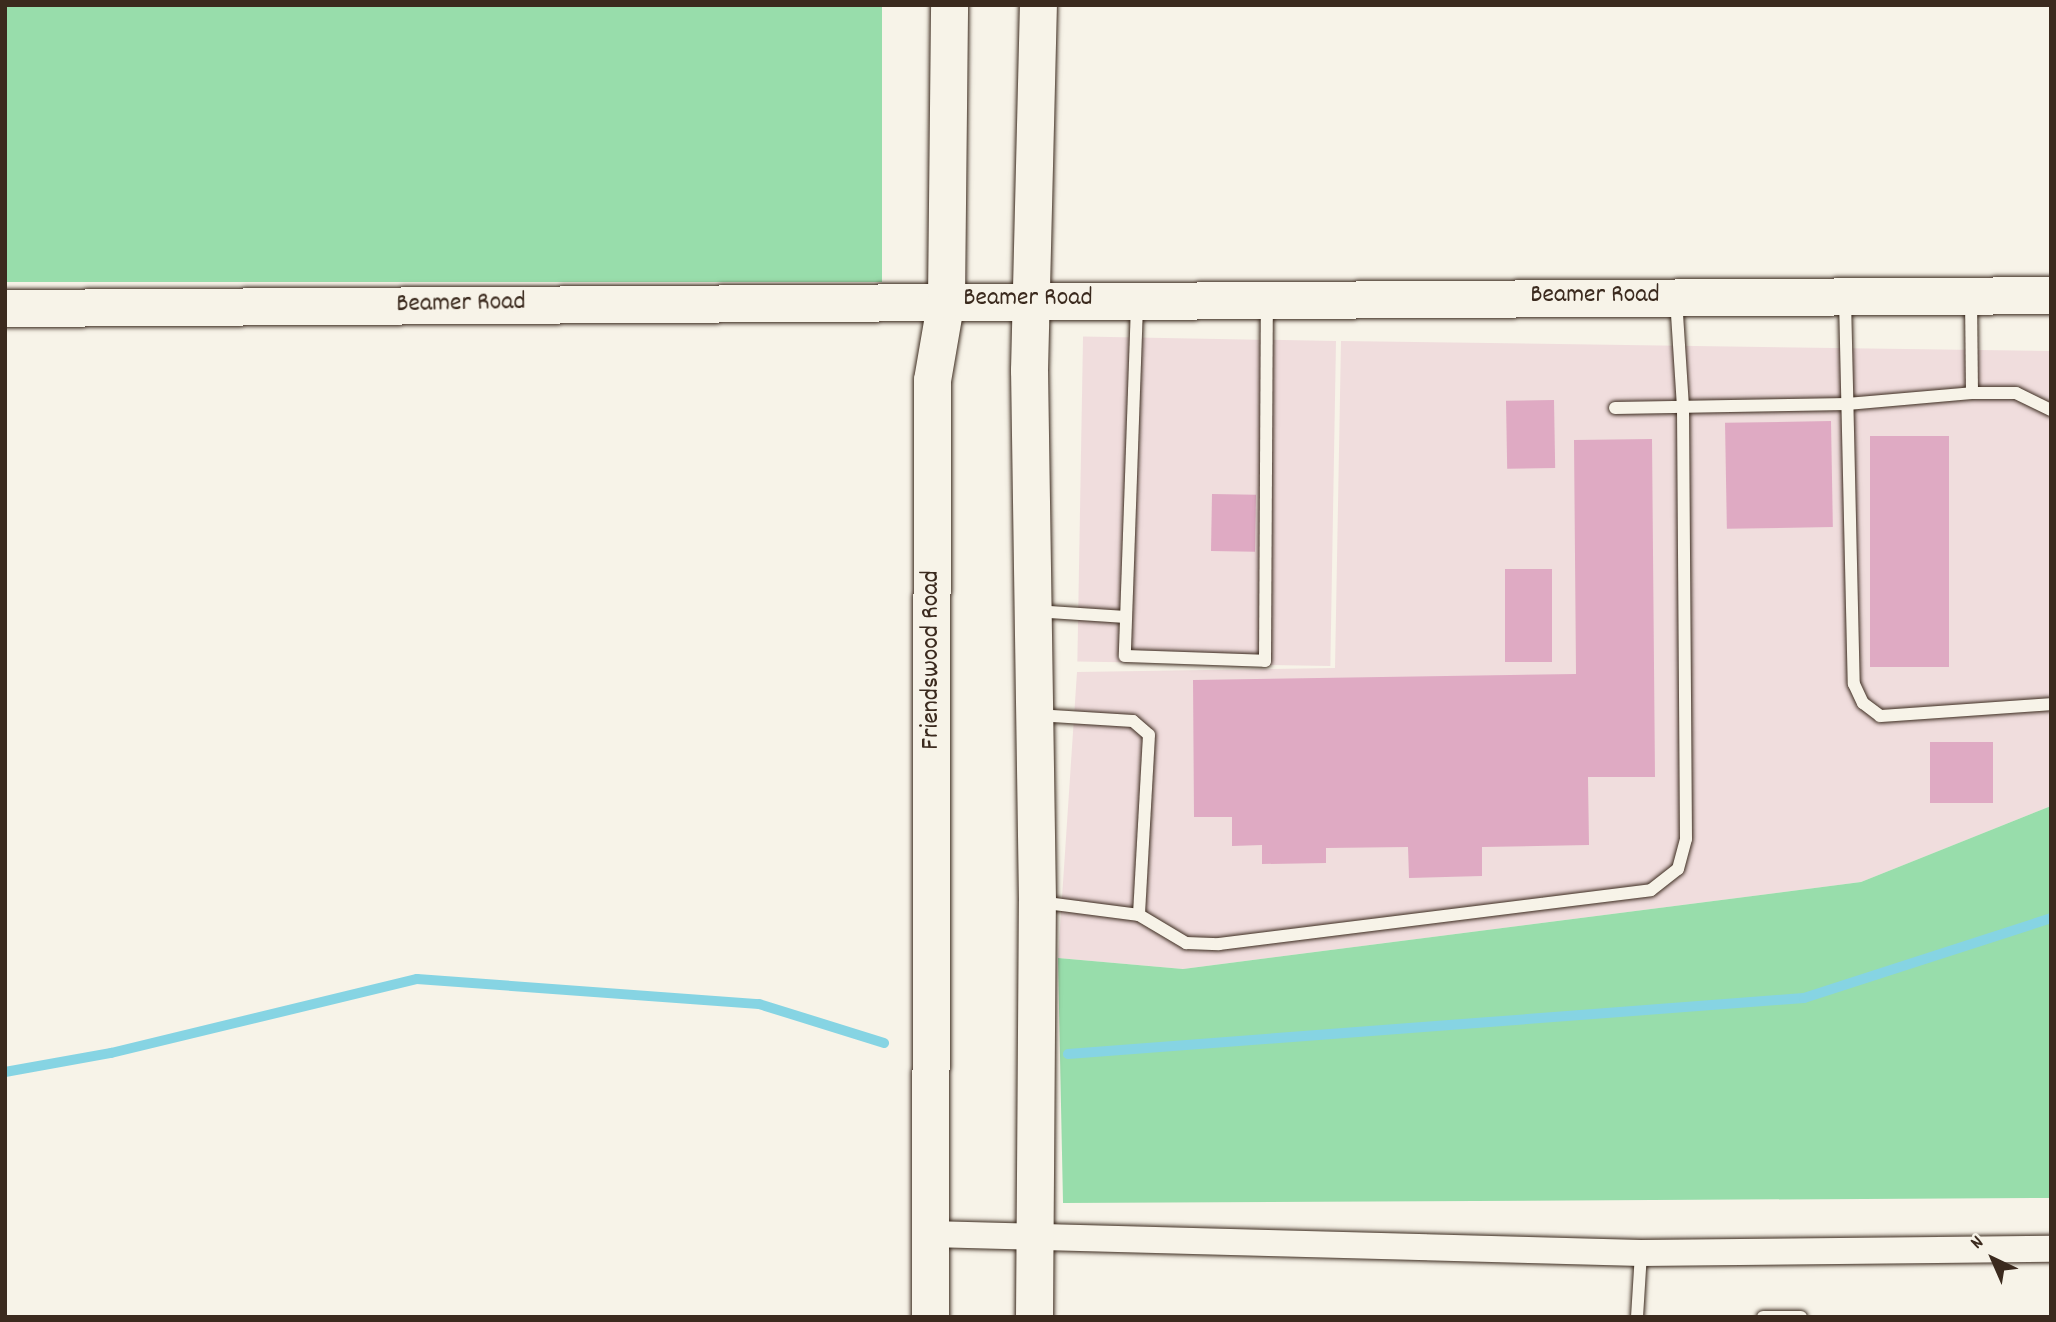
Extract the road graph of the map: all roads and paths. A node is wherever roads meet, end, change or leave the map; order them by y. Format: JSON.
{"nodes":[{"id":1,"x":949,"y":5,"type":"edge"},
{"id":2,"x":1038,"y":5,"type":"edge"},
{"id":3,"x":1844,"y":295,"type":"junction"},
{"id":4,"x":1971,"y":295,"type":"junction"},
{"id":5,"x":2051,"y":295,"type":"edge"},
{"id":6,"x":1675,"y":296,"type":"junction"},
{"id":7,"x":1032,"y":298,"type":"junction"},
{"id":8,"x":1267,"y":298,"type":"junction"},
{"id":9,"x":946,"y":299,"type":"junction"},
{"id":10,"x":1137,"y":299,"type":"junction"},
{"id":11,"x":5,"y":308,"type":"edge"},
{"id":12,"x":1972,"y":393,"type":"junction"},
{"id":13,"x":1847,"y":404,"type":"junction"},
{"id":14,"x":1683,"y":407,"type":"junction"},
{"id":15,"x":1615,"y":408,"type":"dead end"},
{"id":16,"x":2051,"y":410,"type":"edge"},
{"id":17,"x":1034,"y":611,"type":"junction"},
{"id":18,"x":1126,"y":617,"type":"junction"},
{"id":19,"x":2051,"y":704,"type":"edge"},
{"id":20,"x":1032,"y":715,"type":"junction"},
{"id":21,"x":1037,"y":901,"type":"junction"},
{"id":22,"x":1139,"y":915,"type":"junction"},
{"id":23,"x":930,"y":1234,"type":"junction"},
{"id":24,"x":1033,"y":1234,"type":"junction"},
{"id":25,"x":2051,"y":1249,"type":"edge"},
{"id":26,"x":1641,"y":1253,"type":"junction"},
{"id":27,"x":930,"y":1317,"type":"edge"},
{"id":28,"x":1034,"y":1317,"type":"edge"},
{"id":29,"x":1637,"y":1317,"type":"edge"},
{"id":30,"x":1763,"y":1317,"type":"edge"},
{"id":31,"x":1801,"y":1317,"type":"edge"}],
"edges":[{"from":1,"to":9,"type":"main road","name":"Friendswood Road"},
{"from":2,"to":7,"type":"main road"},
{"from":3,"to":4,"type":"main road","name":"Beamer Road"},
{"from":3,"to":6,"type":"main road","name":"Beamer Road"},
{"from":3,"to":13,"type":"lane"},
{"from":4,"to":5,"type":"main road","name":"Beamer Road"},
{"from":4,"to":12,"type":"lane"},
{"from":6,"to":8,"type":"main road","name":"Beamer Road"},
{"from":6,"to":14,"type":"lane"},
{"from":7,"to":9,"type":"main road","name":"Beamer Road"},
{"from":7,"to":10,"type":"main road","name":"Beamer Road"},
{"from":7,"to":17,"type":"main road"},
{"from":8,"to":10,"type":"main road","name":"Beamer Road"},
{"from":8,"to":18,"type":"lane"},
{"from":9,"to":11,"type":"main road","name":"Beamer Road"},
{"from":9,"to":23,"type":"main road","name":"Friendswood Road"},
{"from":10,"to":18,"type":"lane"},
{"from":12,"to":13,"type":"lane"},
{"from":12,"to":16,"type":"lane"},
{"from":13,"to":14,"type":"lane"},
{"from":13,"to":19,"type":"lane"},
{"from":14,"to":15,"type":"lane"},
{"from":14,"to":22,"type":"lane"},
{"from":17,"to":18,"type":"lane"},
{"from":17,"to":20,"type":"main road"},
{"from":20,"to":21,"type":"main road"},
{"from":20,"to":22,"type":"lane"},
{"from":21,"to":22,"type":"lane"},
{"from":21,"to":24,"type":"main road"},
{"from":23,"to":24,"type":"street"},
{"from":23,"to":27,"type":"main road","name":"Friendswood Road"},
{"from":24,"to":26,"type":"street"},
{"from":24,"to":28,"type":"main road"},
{"from":25,"to":26,"type":"street"},
{"from":26,"to":29,"type":"lane"},
{"from":30,"to":31,"type":"lane"}]}
